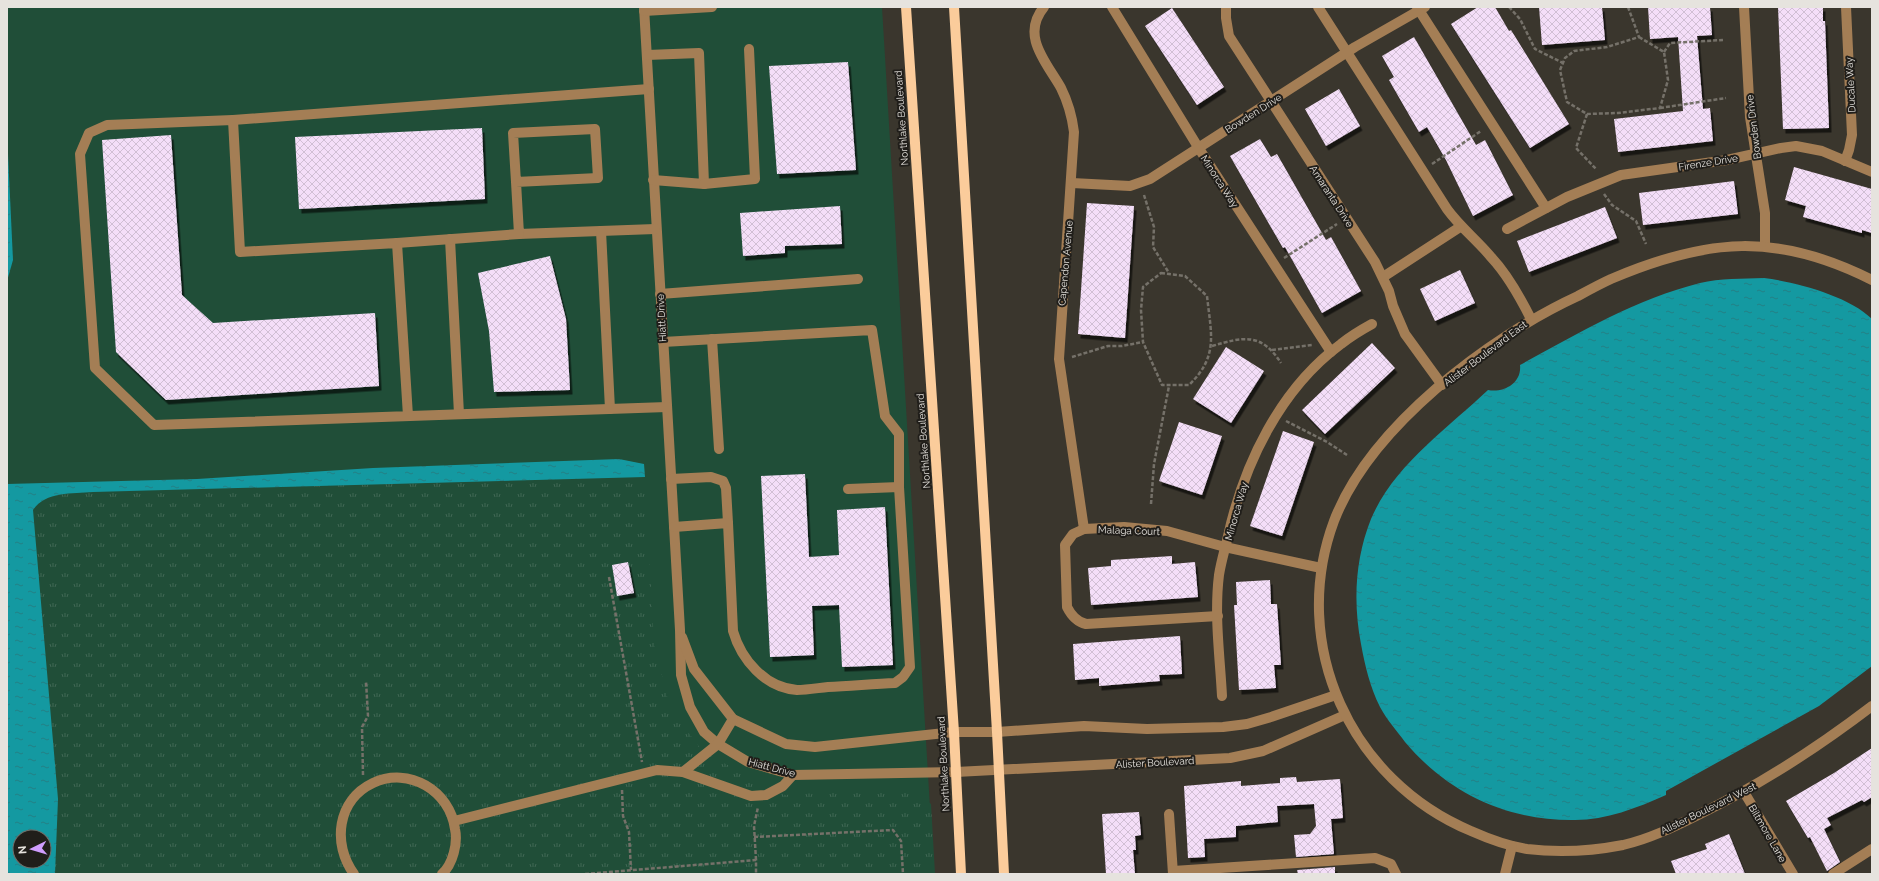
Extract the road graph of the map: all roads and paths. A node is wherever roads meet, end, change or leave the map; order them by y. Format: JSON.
{"nodes":[{"id":1,"x":712,"y":7,"type":"edge"},
{"id":2,"x":906,"y":7,"type":"edge"},
{"id":3,"x":954,"y":7,"type":"edge"},
{"id":4,"x":1044,"y":7,"type":"edge"},
{"id":5,"x":1112,"y":7,"type":"edge"},
{"id":6,"x":1226,"y":7,"type":"edge"},
{"id":7,"x":1318,"y":7,"type":"edge"},
{"id":8,"x":1509,"y":7,"type":"edge"},
{"id":9,"x":1628,"y":7,"type":"edge"},
{"id":10,"x":1744,"y":7,"type":"edge"},
{"id":11,"x":1846,"y":7,"type":"edge"},
{"id":12,"x":1420,"y":8,"type":"edge"},
{"id":13,"x":644,"y":9,"type":"edge"},
{"id":14,"x":1639,"y":37,"type":"junction"},
{"id":15,"x":1723,"y":40,"type":"dead end"},
{"id":16,"x":749,"y":49,"type":"dead end"},
{"id":17,"x":1664,"y":52,"type":"junction"},
{"id":18,"x":1347,"y":53,"type":"junction"},
{"id":19,"x":647,"y":55,"type":"junction"},
{"id":20,"x":1563,"y":63,"type":"junction"},
{"id":21,"x":649,"y":89,"type":"junction"},
{"id":22,"x":1726,"y":98,"type":"dead end"},
{"id":23,"x":1271,"y":101,"type":"junction"},
{"id":24,"x":1660,"y":108,"type":"junction"},
{"id":25,"x":1587,"y":114,"type":"junction"},
{"id":26,"x":233,"y":120,"type":"junction"},
{"id":27,"x":1493,"y":124,"type":"junction"},
{"id":28,"x":1198,"y":147,"type":"junction"},
{"id":29,"x":1756,"y":153,"type":"junction"},
{"id":30,"x":1844,"y":161,"type":"junction"},
{"id":31,"x":1429,"y":166,"type":"dead end"},
{"id":32,"x":1596,"y":169,"type":"dead end"},
{"id":33,"x":1872,"y":172,"type":"edge"},
{"id":34,"x":653,"y":180,"type":"junction"},
{"id":35,"x":516,"y":182,"type":"junction"},
{"id":36,"x":1072,"y":183,"type":"junction"},
{"id":37,"x":704,"y":184,"type":"junction"},
{"id":38,"x":1604,"y":194,"type":"dead end"},
{"id":39,"x":1144,"y":196,"type":"dead end"},
{"id":40,"x":1546,"y":208,"type":"junction"},
{"id":41,"x":1337,"y":223,"type":"dead end"},
{"id":42,"x":1460,"y":227,"type":"junction"},
{"id":43,"x":655,"y":229,"type":"junction"},
{"id":44,"x":1507,"y":229,"type":"dead end"},
{"id":45,"x":601,"y":231,"type":"junction"},
{"id":46,"x":519,"y":234,"type":"junction"},
{"id":47,"x":450,"y":239,"type":"junction"},
{"id":48,"x":397,"y":243,"type":"junction"},
{"id":49,"x":1646,"y":244,"type":"dead end"},
{"id":50,"x":1765,"y":246,"type":"junction"},
{"id":51,"x":1274,"y":265,"type":"junction"},
{"id":52,"x":1169,"y":274,"type":"junction"},
{"id":53,"x":1383,"y":277,"type":"junction"},
{"id":54,"x":858,"y":279,"type":"dead end"},
{"id":55,"x":1872,"y":280,"type":"edge"},
{"id":56,"x":660,"y":294,"type":"junction"},
{"id":57,"x":1531,"y":319,"type":"junction"},
{"id":58,"x":1372,"y":324,"type":"dead end"},
{"id":59,"x":712,"y":339,"type":"junction"},
{"id":60,"x":663,"y":342,"type":"junction"},
{"id":61,"x":1143,"y":342,"type":"junction"},
{"id":62,"x":1325,"y":343,"type":"junction"},
{"id":63,"x":1212,"y":346,"type":"junction"},
{"id":64,"x":1272,"y":350,"type":"junction"},
{"id":65,"x":1331,"y":352,"type":"junction"},
{"id":66,"x":1059,"y":359,"type":"junction"},
{"id":67,"x":1281,"y":363,"type":"dead end"},
{"id":68,"x":1442,"y":385,"type":"junction"},
{"id":69,"x":1169,"y":386,"type":"junction"},
{"id":70,"x":667,"y":407,"type":"junction"},
{"id":71,"x":610,"y":409,"type":"junction"},
{"id":72,"x":459,"y":414,"type":"junction"},
{"id":73,"x":408,"y":416,"type":"junction"},
{"id":74,"x":1283,"y":419,"type":"dead end"},
{"id":75,"x":719,"y":449,"type":"dead end"},
{"id":76,"x":1347,"y":455,"type":"dead end"},
{"id":77,"x":671,"y":479,"type":"junction"},
{"id":78,"x":899,"y":487,"type":"junction"},
{"id":79,"x":848,"y":489,"type":"dead end"},
{"id":80,"x":1151,"y":504,"type":"dead end"},
{"id":81,"x":728,"y":523,"type":"junction"},
{"id":82,"x":674,"y":527,"type":"junction"},
{"id":83,"x":1084,"y":529,"type":"junction"},
{"id":84,"x":1226,"y":547,"type":"junction"},
{"id":85,"x":1321,"y":568,"type":"junction"},
{"id":86,"x":609,"y":577,"type":"dead end"},
{"id":87,"x":1218,"y":616,"type":"junction"},
{"id":88,"x":680,"y":630,"type":"junction"},
{"id":89,"x":366,"y":681,"type":"dead end"},
{"id":90,"x":1336,"y":695,"type":"junction"},
{"id":91,"x":1222,"y":696,"type":"dead end"},
{"id":92,"x":1340,"y":706,"type":"joint"},
{"id":93,"x":1872,"y":706,"type":"edge"},
{"id":94,"x":1345,"y":715,"type":"junction"},
{"id":95,"x":733,"y":719,"type":"junction"},
{"id":96,"x":954,"y":732,"type":"junction"},
{"id":97,"x":997,"y":732,"type":"junction"},
{"id":98,"x":718,"y":744,"type":"junction"},
{"id":99,"x":999,"y":769,"type":"junction"},
{"id":100,"x":683,"y":772,"type":"junction"},
{"id":101,"x":956,"y":772,"type":"junction"},
{"id":102,"x":644,"y":773,"type":"junction"},
{"id":103,"x":793,"y":775,"type":"junction"},
{"id":104,"x":622,"y":778,"type":"junction"},
{"id":105,"x":363,"y":789,"type":"junction"},
{"id":106,"x":1744,"y":792,"type":"junction"},
{"id":107,"x":760,"y":795,"type":"junction"},
{"id":108,"x":1169,"y":814,"type":"dead end"},
{"id":109,"x":454,"y":821,"type":"junction"},
{"id":110,"x":754,"y":837,"type":"junction"},
{"id":111,"x":1512,"y":846,"type":"junction"},
{"id":112,"x":1872,"y":849,"type":"edge"},
{"id":113,"x":756,"y":860,"type":"junction"},
{"id":114,"x":631,"y":870,"type":"junction"},
{"id":115,"x":1173,"y":873,"type":"edge"},
{"id":116,"x":354,"y":874,"type":"edge"},
{"id":117,"x":442,"y":874,"type":"edge"},
{"id":118,"x":585,"y":874,"type":"edge"},
{"id":119,"x":756,"y":874,"type":"edge"},
{"id":120,"x":903,"y":874,"type":"edge"},
{"id":121,"x":961,"y":874,"type":"edge"},
{"id":122,"x":1004,"y":874,"type":"edge"},
{"id":123,"x":1396,"y":874,"type":"edge"},
{"id":124,"x":1505,"y":874,"type":"edge"},
{"id":125,"x":1793,"y":874,"type":"edge"},
{"id":126,"x":1833,"y":874,"type":"edge"}],
"edges":[{"from":1,"to":13,"type":"street"},
{"from":2,"to":96,"type":"main road","name":"Northlake Boulevard"},
{"from":3,"to":97,"type":"main road"},
{"from":4,"to":36,"type":"street","name":"Capendon Avenue"},
{"from":5,"to":28,"type":"street","name":"Minorca Way"},
{"from":6,"to":23,"type":"street","name":"Amaranta Drive"},
{"from":7,"to":18,"type":"street"},
{"from":8,"to":20,"type":"path"},
{"from":9,"to":14,"type":"path"},
{"from":10,"to":29,"type":"street","name":"Bowden Drive"},
{"from":11,"to":30,"type":"street","name":"Ducale Way"},
{"from":12,"to":18,"type":"street","name":"Bowden Drive"},
{"from":12,"to":27,"type":"street"},
{"from":13,"to":19,"type":"street","name":"Hiatt Drive"},
{"from":14,"to":17,"type":"path"},
{"from":14,"to":20,"type":"path"},
{"from":15,"to":17,"type":"path"},
{"from":16,"to":37,"type":"street"},
{"from":17,"to":24,"type":"path"},
{"from":18,"to":23,"type":"street","name":"Bowden Drive"},
{"from":18,"to":42,"type":"street"},
{"from":19,"to":21,"type":"street","name":"Hiatt Drive"},
{"from":19,"to":37,"type":"street"},
{"from":20,"to":25,"type":"path"},
{"from":21,"to":26,"type":"street"},
{"from":21,"to":34,"type":"street","name":"Hiatt Drive"},
{"from":22,"to":24,"type":"path"},
{"from":23,"to":28,"type":"street","name":"Bowden Drive"},
{"from":23,"to":53,"type":"street","name":"Amaranta Drive"},
{"from":24,"to":25,"type":"path"},
{"from":25,"to":32,"type":"path"},
{"from":26,"to":48,"type":"street"},
{"from":26,"to":73,"type":"street"},
{"from":27,"to":31,"type":"path"},
{"from":27,"to":40,"type":"street"},
{"from":28,"to":36,"type":"street","name":"Bowden Drive"},
{"from":28,"to":51,"type":"street","name":"Minorca Way"},
{"from":29,"to":30,"type":"street","name":"Firenze Drive"},
{"from":29,"to":40,"type":"street","name":"Firenze Drive"},
{"from":29,"to":50,"type":"street","name":"Bowden Drive"},
{"from":30,"to":33,"type":"street","name":"Firenze Drive"},
{"from":34,"to":37,"type":"street"},
{"from":34,"to":43,"type":"street","name":"Hiatt Drive"},
{"from":35,"to":35,"type":"street"},
{"from":35,"to":46,"type":"street"},
{"from":36,"to":66,"type":"street","name":"Capendon Avenue"},
{"from":38,"to":49,"type":"path"},
{"from":39,"to":52,"type":"path"},
{"from":40,"to":44,"type":"street","name":"Firenze Drive"},
{"from":41,"to":51,"type":"path"},
{"from":42,"to":53,"type":"street"},
{"from":42,"to":57,"type":"street"},
{"from":43,"to":45,"type":"street"},
{"from":43,"to":56,"type":"street","name":"Hiatt Drive"},
{"from":45,"to":46,"type":"street"},
{"from":45,"to":71,"type":"street"},
{"from":46,"to":47,"type":"street"},
{"from":47,"to":48,"type":"street"},
{"from":47,"to":72,"type":"street"},
{"from":48,"to":73,"type":"street"},
{"from":50,"to":55,"type":"street","name":"Alister Boulevard East"},
{"from":50,"to":57,"type":"street","name":"Alister Boulevard East"},
{"from":51,"to":62,"type":"street","name":"Minorca Way"},
{"from":52,"to":61,"type":"path"},
{"from":52,"to":63,"type":"path"},
{"from":53,"to":68,"type":"street","name":"Amaranta Drive"},
{"from":54,"to":56,"type":"street"},
{"from":56,"to":60,"type":"street","name":"Hiatt Drive"},
{"from":57,"to":68,"type":"street","name":"Alister Boulevard East"},
{"from":58,"to":65,"type":"street","name":"Minorca Way"},
{"from":59,"to":60,"type":"street"},
{"from":59,"to":75,"type":"street"},
{"from":59,"to":78,"type":"street"},
{"from":60,"to":70,"type":"street","name":"Hiatt Drive"},
{"from":61,"to":66,"type":"path"},
{"from":61,"to":69,"type":"path"},
{"from":62,"to":64,"type":"path"},
{"from":62,"to":65,"type":"street","name":"Minorca Way"},
{"from":63,"to":64,"type":"path"},
{"from":63,"to":69,"type":"path"},
{"from":64,"to":67,"type":"path"},
{"from":65,"to":84,"type":"street","name":"Minorca Way"},
{"from":66,"to":83,"type":"street","name":"Capendon Avenue"},
{"from":68,"to":85,"type":"street","name":"Alister Boulevard East"},
{"from":69,"to":80,"type":"path"},
{"from":70,"to":71,"type":"street"},
{"from":70,"to":77,"type":"street","name":"Hiatt Drive"},
{"from":71,"to":72,"type":"street"},
{"from":72,"to":73,"type":"street"},
{"from":74,"to":76,"type":"path"},
{"from":77,"to":81,"type":"street"},
{"from":77,"to":82,"type":"street","name":"Hiatt Drive"},
{"from":78,"to":79,"type":"street"},
{"from":78,"to":81,"type":"street"},
{"from":81,"to":82,"type":"street"},
{"from":82,"to":88,"type":"street","name":"Hiatt Drive"},
{"from":83,"to":84,"type":"street","name":"Malaga Court"},
{"from":83,"to":87,"type":"street","name":"Malaga Court"},
{"from":84,"to":85,"type":"street","name":"Malaga Court"},
{"from":84,"to":87,"type":"street","name":"Minorca Way"},
{"from":85,"to":90,"type":"street","name":"Alister Boulevard East"},
{"from":86,"to":102,"type":"path"},
{"from":87,"to":91,"type":"street","name":"Minorca Way"},
{"from":88,"to":95,"type":"street","name":"Hiatt Drive"},
{"from":88,"to":98,"type":"street","name":"Hiatt Drive"},
{"from":89,"to":105,"type":"path"},
{"from":90,"to":92,"type":"street","name":"Alister Boulevard East"},
{"from":90,"to":97,"type":"street"},
{"from":92,"to":94,"type":"street","name":"Alister Boulevard West"},
{"from":93,"to":106,"type":"street","name":"Alister Boulevard West"},
{"from":94,"to":99,"type":"street","name":"Alister Boulevard"},
{"from":94,"to":111,"type":"street","name":"Alister Boulevard West"},
{"from":95,"to":96,"type":"street","name":"Hiatt Drive"},
{"from":95,"to":98,"type":"street"},
{"from":96,"to":97,"type":"street"},
{"from":96,"to":101,"type":"main road","name":"Northlake Boulevard"},
{"from":97,"to":99,"type":"main road"},
{"from":98,"to":100,"type":"street"},
{"from":98,"to":103,"type":"street","name":"Hiatt Drive"},
{"from":99,"to":101,"type":"street","name":"Alister Boulevard"},
{"from":99,"to":122,"type":"main road"},
{"from":100,"to":102,"type":"street"},
{"from":100,"to":107,"type":"street"},
{"from":101,"to":103,"type":"street","name":"Hiatt Drive"},
{"from":101,"to":121,"type":"main road","name":"Northlake Boulevard"},
{"from":102,"to":104,"type":"street"},
{"from":103,"to":107,"type":"street"},
{"from":104,"to":109,"type":"street"},
{"from":104,"to":114,"type":"path"},
{"from":105,"to":109,"type":"street"},
{"from":105,"to":116,"type":"street"},
{"from":106,"to":111,"type":"street","name":"Alister Boulevard West"},
{"from":106,"to":125,"type":"street","name":"Biltmore Lane"},
{"from":107,"to":110,"type":"path"},
{"from":108,"to":115,"type":"street"},
{"from":109,"to":117,"type":"street"},
{"from":110,"to":113,"type":"path"},
{"from":110,"to":120,"type":"path"},
{"from":111,"to":124,"type":"street"},
{"from":112,"to":126,"type":"street"},
{"from":113,"to":114,"type":"path"},
{"from":113,"to":119,"type":"path"},
{"from":114,"to":118,"type":"path"},
{"from":115,"to":123,"type":"street"}]}
